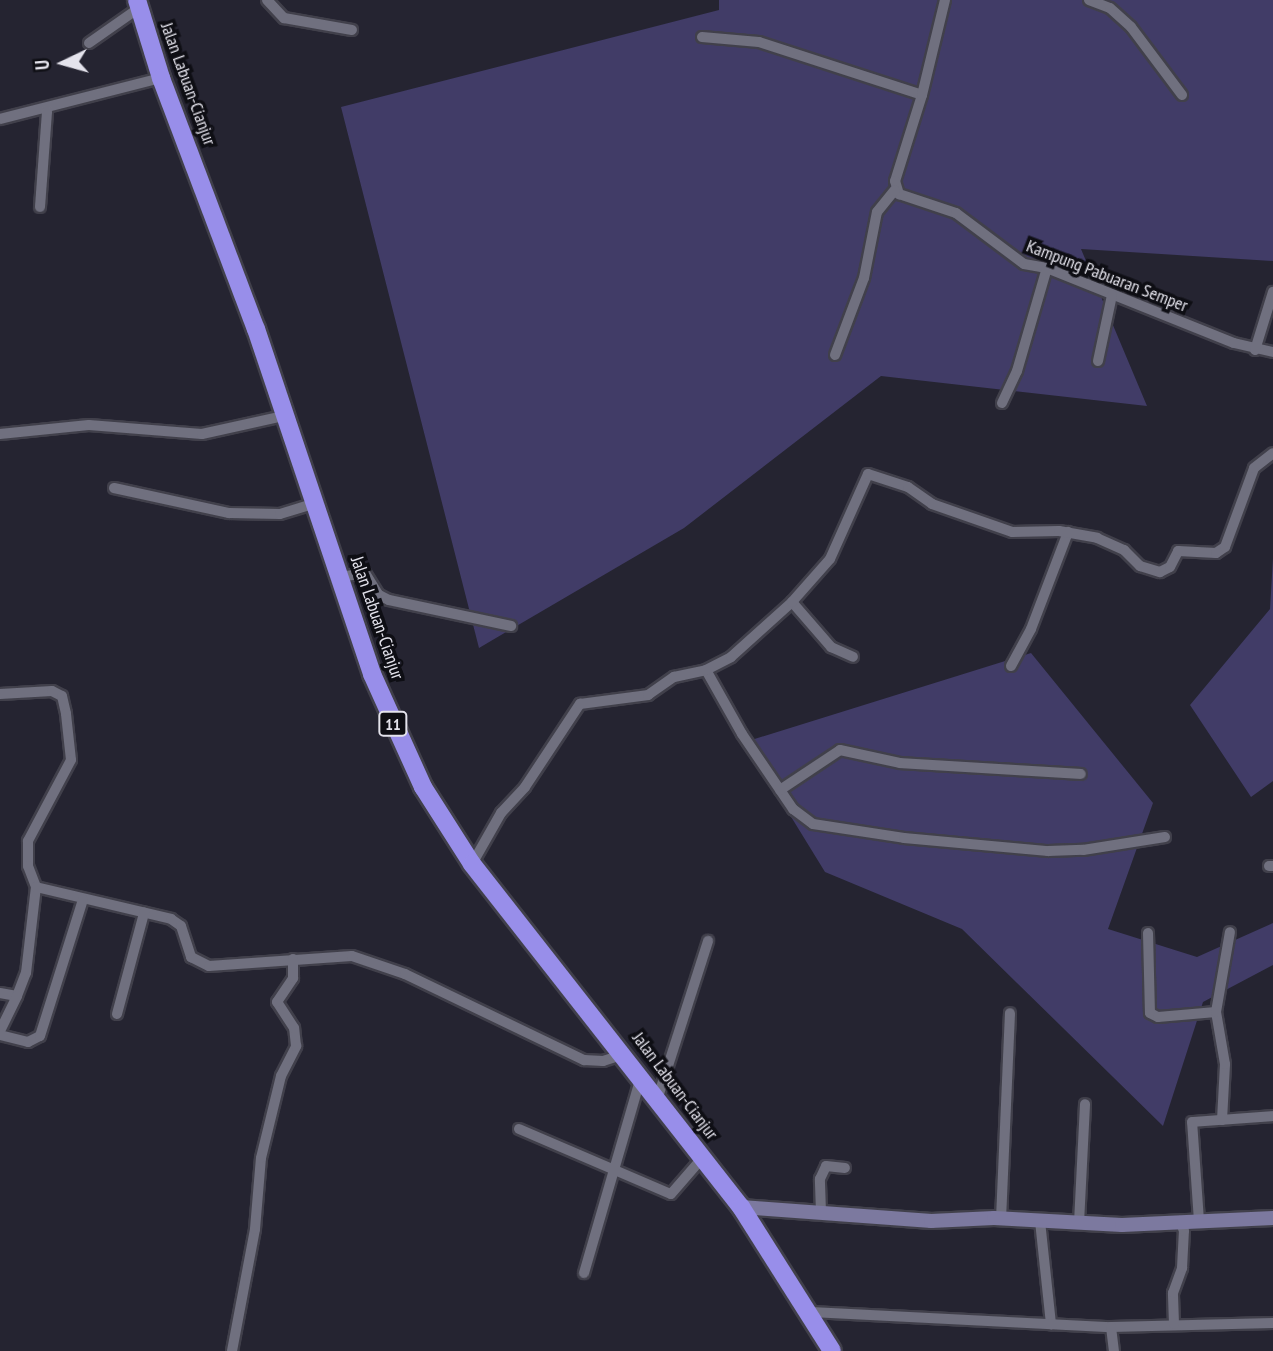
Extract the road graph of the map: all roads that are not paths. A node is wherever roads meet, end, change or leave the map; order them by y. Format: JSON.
{"nodes":[{"id":1,"x":267,"y":0,"type":"edge"},
{"id":2,"x":945,"y":0,"type":"edge"},
{"id":3,"x":1089,"y":0,"type":"edge"},
{"id":4,"x":138,"y":4,"type":"edge"},
{"id":5,"x":352,"y":30,"type":"dead end"},
{"id":6,"x":702,"y":37,"type":"dead end"},
{"id":7,"x":89,"y":43,"type":"dead end"},
{"id":8,"x":161,"y":78,"type":"junction"},
{"id":9,"x":922,"y":95,"type":"junction"},
{"id":10,"x":1182,"y":95,"type":"dead end"},
{"id":11,"x":47,"y":111,"type":"junction"},
{"id":12,"x":0,"y":119,"type":"edge"},
{"id":13,"x":895,"y":190,"type":"junction"},
{"id":14,"x":40,"y":208,"type":"dead end"},
{"id":15,"x":1047,"y":268,"type":"junction"},
{"id":16,"x":1273,"y":292,"type":"edge"},
{"id":17,"x":1112,"y":295,"type":"junction"},
{"id":18,"x":1255,"y":350,"type":"junction"},
{"id":19,"x":1273,"y":352,"type":"edge"},
{"id":20,"x":835,"y":355,"type":"dead end"},
{"id":21,"x":1098,"y":361,"type":"dead end"},
{"id":22,"x":1002,"y":403,"type":"dead end"},
{"id":23,"x":284,"y":416,"type":"junction"},
{"id":24,"x":0,"y":434,"type":"edge"},
{"id":25,"x":1273,"y":453,"type":"edge"},
{"id":26,"x":114,"y":488,"type":"dead end"},
{"id":27,"x":316,"y":503,"type":"junction"},
{"id":28,"x":1068,"y":532,"type":"junction"},
{"id":29,"x":340,"y":577,"type":"junction"},
{"id":30,"x":792,"y":602,"type":"junction"},
{"id":31,"x":511,"y":626,"type":"dead end"},
{"id":32,"x":853,"y":657,"type":"dead end"},
{"id":33,"x":1011,"y":666,"type":"dead end"},
{"id":34,"x":706,"y":670,"type":"junction"},
{"id":35,"x":0,"y":694,"type":"edge"},
{"id":36,"x":1081,"y":774,"type":"dead end"},
{"id":37,"x":780,"y":790,"type":"junction"},
{"id":38,"x":1165,"y":837,"type":"dead end"},
{"id":39,"x":472,"y":864,"type":"junction"},
{"id":40,"x":36,"y":887,"type":"junction"},
{"id":41,"x":83,"y":900,"type":"junction"},
{"id":42,"x":144,"y":913,"type":"junction"},
{"id":43,"x":1230,"y":932,"type":"dead end"},
{"id":44,"x":1148,"y":933,"type":"dead end"},
{"id":45,"x":708,"y":941,"type":"dead end"},
{"id":46,"x":293,"y":959,"type":"junction"},
{"id":47,"x":0,"y":993,"type":"edge"},
{"id":48,"x":17,"y":996,"type":"junction"},
{"id":49,"x":1216,"y":1012,"type":"junction"},
{"id":50,"x":1010,"y":1013,"type":"dead end"},
{"id":51,"x":117,"y":1014,"type":"dead end"},
{"id":52,"x":0,"y":1033,"type":"edge"},
{"id":53,"x":625,"y":1054,"type":"junction"},
{"id":54,"x":641,"y":1077,"type":"junction"},
{"id":55,"x":658,"y":1097,"type":"junction"},
{"id":56,"x":1085,"y":1104,"type":"dead end"},
{"id":57,"x":1273,"y":1116,"type":"edge"},
{"id":58,"x":1222,"y":1120,"type":"junction"},
{"id":59,"x":519,"y":1129,"type":"dead end"},
{"id":60,"x":704,"y":1157,"type":"junction"},
{"id":61,"x":845,"y":1168,"type":"dead end"},
{"id":62,"x":613,"y":1173,"type":"junction"},
{"id":63,"x":741,"y":1207,"type":"junction"},
{"id":64,"x":821,"y":1212,"type":"junction"},
{"id":65,"x":1273,"y":1217,"type":"edge"},
{"id":66,"x":1001,"y":1219,"type":"junction"},
{"id":67,"x":1040,"y":1221,"type":"junction"},
{"id":68,"x":1180,"y":1221,"type":"junction"},
{"id":69,"x":1199,"y":1221,"type":"junction"},
{"id":70,"x":1079,"y":1223,"type":"junction"},
{"id":71,"x":584,"y":1273,"type":"dead end"},
{"id":72,"x":811,"y":1312,"type":"junction"},
{"id":73,"x":1273,"y":1323,"type":"edge"},
{"id":74,"x":1051,"y":1324,"type":"junction"},
{"id":75,"x":1174,"y":1324,"type":"junction"},
{"id":76,"x":1111,"y":1327,"type":"junction"},
{"id":77,"x":232,"y":1351,"type":"edge"},
{"id":78,"x":832,"y":1351,"type":"edge"},
{"id":79,"x":1114,"y":1351,"type":"edge"}],
"edges":[{"from":1,"to":5,"type":"street"},
{"from":2,"to":9,"type":"street"},
{"from":3,"to":10,"type":"street"},
{"from":4,"to":7,"type":"street"},
{"from":4,"to":8,"type":"highway","name":"Jalan Labuan-Cianjur","number":"11"},
{"from":6,"to":9,"type":"street"},
{"from":8,"to":11,"type":"street"},
{"from":8,"to":23,"type":"highway","name":"Jalan Labuan-Cianjur","number":"11"},
{"from":9,"to":13,"type":"street"},
{"from":11,"to":12,"type":"street"},
{"from":11,"to":14,"type":"street"},
{"from":13,"to":15,"type":"street","name":"Kampung Pabuaran Semper"},
{"from":13,"to":20,"type":"street"},
{"from":15,"to":17,"type":"street","name":"Kampung Pabuaran Semper"},
{"from":15,"to":22,"type":"street"},
{"from":16,"to":18,"type":"street"},
{"from":17,"to":18,"type":"street","name":"Kampung Pabuaran Semper"},
{"from":17,"to":21,"type":"street"},
{"from":18,"to":19,"type":"street","name":"Kampung Pabuaran Semper"},
{"from":23,"to":24,"type":"street"},
{"from":23,"to":27,"type":"highway","name":"Jalan Labuan-Cianjur","number":"11"},
{"from":25,"to":28,"type":"street"},
{"from":26,"to":27,"type":"street"},
{"from":27,"to":29,"type":"highway","name":"Jalan Labuan-Cianjur","number":"11"},
{"from":28,"to":30,"type":"street"},
{"from":28,"to":33,"type":"street"},
{"from":29,"to":31,"type":"street"},
{"from":29,"to":39,"type":"highway","name":"Jalan Labuan-Cianjur","number":"11"},
{"from":30,"to":32,"type":"street"},
{"from":30,"to":34,"type":"street"},
{"from":34,"to":37,"type":"street"},
{"from":34,"to":39,"type":"street"},
{"from":35,"to":40,"type":"street"},
{"from":36,"to":37,"type":"street"},
{"from":37,"to":38,"type":"street"},
{"from":39,"to":53,"type":"highway","name":"Jalan Labuan-Cianjur","number":"11"},
{"from":40,"to":41,"type":"street"},
{"from":40,"to":48,"type":"street"},
{"from":41,"to":42,"type":"street"},
{"from":41,"to":52,"type":"street"},
{"from":42,"to":46,"type":"street"},
{"from":42,"to":51,"type":"street"},
{"from":43,"to":49,"type":"street"},
{"from":44,"to":49,"type":"street"},
{"from":45,"to":55,"type":"street"},
{"from":46,"to":53,"type":"street"},
{"from":46,"to":77,"type":"street"},
{"from":47,"to":48,"type":"street"},
{"from":48,"to":52,"type":"street"},
{"from":49,"to":58,"type":"street"},
{"from":50,"to":66,"type":"street"},
{"from":53,"to":54,"type":"highway","name":"Jalan Labuan-Cianjur","number":"11"},
{"from":54,"to":55,"type":"highway","name":"Jalan Labuan-Cianjur","number":"11"},
{"from":54,"to":62,"type":"street"},
{"from":55,"to":60,"type":"highway","name":"Jalan Labuan-Cianjur","number":"11"},
{"from":56,"to":70,"type":"street"},
{"from":57,"to":58,"type":"street"},
{"from":58,"to":69,"type":"street"},
{"from":59,"to":62,"type":"street"},
{"from":60,"to":62,"type":"street"},
{"from":60,"to":63,"type":"highway","name":"Jalan Labuan-Cianjur","number":"11"},
{"from":61,"to":64,"type":"street"},
{"from":62,"to":71,"type":"street"},
{"from":63,"to":64,"type":"street"},
{"from":63,"to":72,"type":"highway","name":"Jalan Labuan-Cianjur","number":"11"},
{"from":64,"to":66,"type":"street"},
{"from":65,"to":69,"type":"street"},
{"from":66,"to":67,"type":"street"},
{"from":67,"to":70,"type":"street"},
{"from":67,"to":74,"type":"street"},
{"from":68,"to":69,"type":"street"},
{"from":68,"to":70,"type":"street"},
{"from":68,"to":75,"type":"street"},
{"from":72,"to":74,"type":"street"},
{"from":72,"to":78,"type":"highway","name":"Jalan Labuan-Cianjur","number":"11"},
{"from":73,"to":75,"type":"street"},
{"from":74,"to":76,"type":"street"},
{"from":75,"to":76,"type":"street"},
{"from":76,"to":79,"type":"street"}]}
